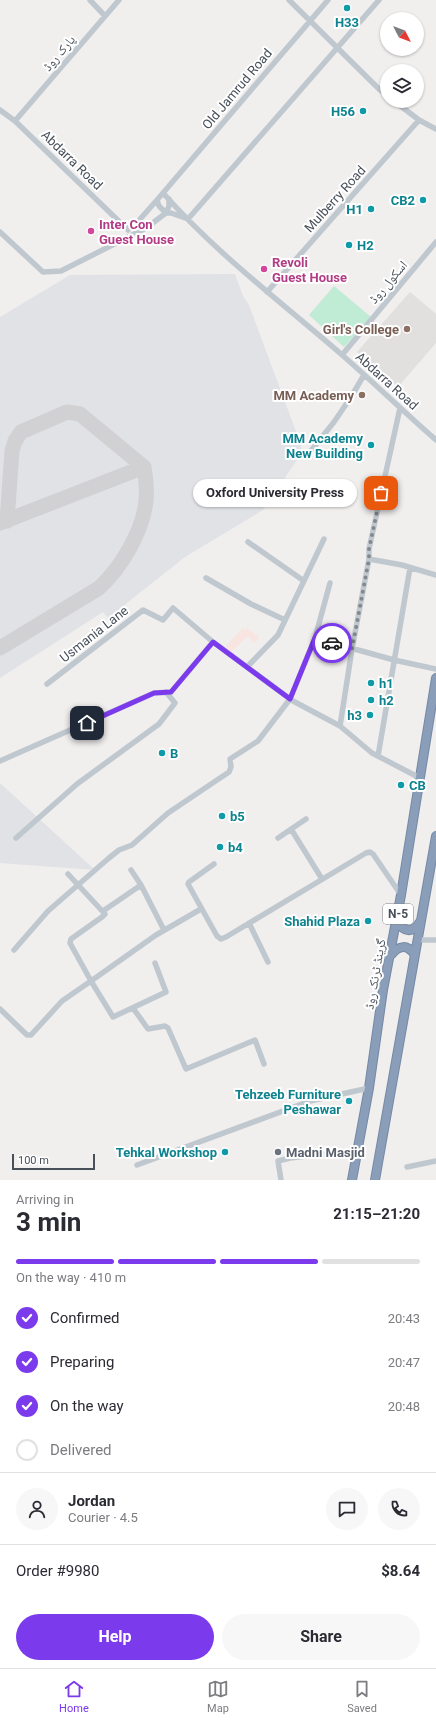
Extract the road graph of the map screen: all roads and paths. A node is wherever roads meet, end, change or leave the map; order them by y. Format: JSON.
{"nodes":[{"id":1,"x":90,"y":0,"type":"edge"},
{"id":2,"x":119,"y":0,"type":"edge"},
{"id":3,"x":289,"y":0,"type":"edge"},
{"id":4,"x":328,"y":0,"type":"edge"},
{"id":5,"x":379,"y":0,"type":"edge"},
{"id":6,"x":105,"y":16,"type":"junction"},
{"id":7,"x":310,"y":21,"type":"junction"},
{"id":8,"x":337,"y":49,"type":"junction"},
{"id":9,"x":380,"y":89,"type":"edge"},
{"id":10,"x":403,"y":108,"type":"edge"},
{"id":11,"x":0,"y":110,"type":"edge"},
{"id":12,"x":419,"y":120,"type":"junction"},
{"id":13,"x":16,"y":121,"type":"junction"},
{"id":14,"x":436,"y":129,"type":"edge"},
{"id":15,"x":163,"y":193,"type":"junction"},
{"id":16,"x":169,"y":199,"type":"junction"},
{"id":17,"x":157,"y":200,"type":"junction"},
{"id":18,"x":166,"y":213,"type":"junction"},
{"id":19,"x":188,"y":219,"type":"junction"},
{"id":20,"x":127,"y":228,"type":"junction"},
{"id":21,"x":0,"y":232,"type":"edge"},
{"id":22,"x":134,"y":234,"type":"junction"},
{"id":23,"x":436,"y":242,"type":"edge"},
{"id":24,"x":267,"y":292,"type":"junction"},
{"id":25,"x":342,"y":355,"type":"junction"},
{"id":26,"x":364,"y":375,"type":"junction"},
{"id":27,"x":400,"y":408,"type":"junction"},
{"id":28,"x":436,"y":440,"type":"edge"},
{"id":29,"x":306,"y":457,"type":"dead end"},
{"id":30,"x":324,"y":539,"type":"dead end"},
{"id":31,"x":248,"y":542,"type":"dead end"},
{"id":32,"x":369,"y":559,"type":"junction"},
{"id":33,"x":410,"y":568,"type":"junction"},
{"id":34,"x":436,"y":575,"type":"edge"},
{"id":35,"x":206,"y":578,"type":"dead end"},
{"id":36,"x":304,"y":581,"type":"junction"},
{"id":37,"x":330,"y":584,"type":"dead end"},
{"id":38,"x":285,"y":620,"type":"junction"},
{"id":39,"x":315,"y":638,"type":"junction"},
{"id":40,"x":213,"y":642,"type":"junction"},
{"id":41,"x":352,"y":649,"type":"junction"},
{"id":42,"x":394,"y":660,"type":"junction"},
{"id":43,"x":247,"y":667,"type":"junction"},
{"id":44,"x":436,"y":669,"type":"edge"},
{"id":45,"x":436,"y":678,"type":"edge"},
{"id":46,"x":47,"y":684,"type":"dead end"},
{"id":47,"x":166,"y":692,"type":"junction"},
{"id":48,"x":290,"y":699,"type":"junction"},
{"id":49,"x":340,"y":726,"type":"junction"},
{"id":50,"x":378,"y":756,"type":"junction"},
{"id":51,"x":0,"y":761,"type":"edge"},
{"id":52,"x":420,"y":778,"type":"junction"},
{"id":53,"x":306,"y":819,"type":"dead end"},
{"id":54,"x":291,"y":829,"type":"junction"},
{"id":55,"x":436,"y":836,"type":"edge"},
{"id":56,"x":16,"y":838,"type":"dead end"},
{"id":57,"x":278,"y":838,"type":"dead end"},
{"id":58,"x":214,"y":864,"type":"dead end"},
{"id":59,"x":130,"y":870,"type":"dead end"},
{"id":60,"x":68,"y":874,"type":"dead end"},
{"id":61,"x":322,"y":879,"type":"junction"},
{"id":62,"x":79,"y":885,"type":"junction"},
{"id":63,"x":141,"y":885,"type":"junction"},
{"id":64,"x":402,"y":895,"type":"junction"},
{"id":65,"x":202,"y":909,"type":"junction"},
{"id":66,"x":103,"y":911,"type":"junction"},
{"id":67,"x":397,"y":921,"type":"junction"},
{"id":68,"x":421,"y":921,"type":"junction"},
{"id":69,"x":249,"y":923,"type":"junction"},
{"id":70,"x":164,"y":930,"type":"junction"},
{"id":71,"x":417,"y":940,"type":"junction"},
{"id":72,"x":436,"y":940,"type":"edge"},
{"id":73,"x":14,"y":950,"type":"dead end"},
{"id":74,"x":390,"y":955,"type":"junction"},
{"id":75,"x":415,"y":955,"type":"junction"},
{"id":76,"x":268,"y":962,"type":"dead end"},
{"id":77,"x":155,"y":963,"type":"dead end"},
{"id":78,"x":91,"y":981,"type":"junction"},
{"id":79,"x":134,"y":1008,"type":"junction"},
{"id":80,"x":0,"y":1009,"type":"edge"},
{"id":81,"x":264,"y":1064,"type":"dead end"},
{"id":82,"x":369,"y":1088,"type":"junction"},
{"id":83,"x":358,"y":1150,"type":"junction"},
{"id":84,"x":436,"y":1161,"type":"edge"},
{"id":85,"x":137,"y":1164,"type":"dead end"},
{"id":86,"x":407,"y":1167,"type":"dead end"},
{"id":87,"x":281,"y":1180,"type":"edge"},
{"id":88,"x":352,"y":1180,"type":"edge"},
{"id":89,"x":375,"y":1180,"type":"edge"}],
"edges":[{"from":1,"to":6,"type":"street"},
{"from":2,"to":6,"type":"street","name":"پارک روڈ"},
{"from":3,"to":7,"type":"street"},
{"from":4,"to":7,"type":"street","name":"Old Jamrud Road"},
{"from":5,"to":8,"type":"street"},
{"from":6,"to":13,"type":"street","name":"پارک روڈ"},
{"from":7,"to":8,"type":"street"},
{"from":7,"to":15,"type":"street","name":"Old Jamrud Road"},
{"from":8,"to":9,"type":"street"},
{"from":8,"to":19,"type":"street"},
{"from":10,"to":12,"type":"street"},
{"from":11,"to":13,"type":"street","name":"Abdarra Road"},
{"from":12,"to":14,"type":"street"},
{"from":12,"to":24,"type":"street","name":"Mulberry Road"},
{"from":13,"to":20,"type":"street","name":"Abdarra Road"},
{"from":15,"to":16,"type":"street","name":"Abdarra Road"},
{"from":15,"to":17,"type":"street","name":"Old Jamrud Road"},
{"from":16,"to":18,"type":"street"},
{"from":16,"to":19,"type":"street","name":"Abdarra Road"},
{"from":17,"to":18,"type":"street"},
{"from":17,"to":20,"type":"street","name":"Old Jamrud Road"},
{"from":18,"to":19,"type":"street"},
{"from":18,"to":22,"type":"street"},
{"from":19,"to":24,"type":"street","name":"Abdarra Road"},
{"from":20,"to":22,"type":"street","name":"Abdarra Road"},
{"from":21,"to":22,"type":"street"},
{"from":23,"to":25,"type":"street","name":"اسکول روڈ"},
{"from":24,"to":25,"type":"street","name":"Abdarra Road"},
{"from":25,"to":26,"type":"street","name":"Abdarra Road"},
{"from":26,"to":27,"type":"street","name":"Abdarra Road"},
{"from":26,"to":29,"type":"street"},
{"from":27,"to":28,"type":"street","name":"Abdarra Road"},
{"from":27,"to":32,"type":"street"},
{"from":30,"to":36,"type":"street"},
{"from":31,"to":36,"type":"street"},
{"from":32,"to":33,"type":"street"},
{"from":32,"to":41,"type":"street"},
{"from":33,"to":34,"type":"street"},
{"from":33,"to":42,"type":"street"},
{"from":35,"to":38,"type":"street"},
{"from":36,"to":38,"type":"street"},
{"from":37,"to":39,"type":"street"},
{"from":38,"to":43,"type":"street"},
{"from":39,"to":41,"type":"street"},
{"from":39,"to":48,"type":"street"},
{"from":40,"to":43,"type":"street"},
{"from":40,"to":46,"type":"street","name":"Usmania Lane"},
{"from":40,"to":47,"type":"street"},
{"from":41,"to":42,"type":"street"},
{"from":41,"to":49,"type":"street"},
{"from":42,"to":44,"type":"street"},
{"from":42,"to":50,"type":"street"},
{"from":43,"to":48,"type":"street"},
{"from":45,"to":52,"type":"highway","name":"گرینڈ ٹرنک روڈ","number":"N-5"},
{"from":47,"to":51,"type":"street"},
{"from":47,"to":56,"type":"street"},
{"from":48,"to":49,"type":"street"},
{"from":48,"to":62,"type":"street"},
{"from":49,"to":50,"type":"street"},
{"from":50,"to":52,"type":"street"},
{"from":52,"to":64,"type":"highway","name":"گرینڈ ٹرنک روڈ","number":"N-5"},
{"from":53,"to":54,"type":"street"},
{"from":54,"to":57,"type":"street"},
{"from":54,"to":61,"type":"street"},
{"from":55,"to":68,"type":"highway","number":"N-5"},
{"from":58,"to":65,"type":"street"},
{"from":59,"to":63,"type":"street"},
{"from":60,"to":62,"type":"street"},
{"from":61,"to":64,"type":"street"},
{"from":61,"to":69,"type":"street"},
{"from":62,"to":66,"type":"street"},
{"from":62,"to":73,"type":"street"},
{"from":63,"to":66,"type":"street"},
{"from":63,"to":70,"type":"street"},
{"from":64,"to":67,"type":"highway","name":"گرینڈ ٹرنک روڈ","number":"N-5"},
{"from":65,"to":69,"type":"street"},
{"from":65,"to":70,"type":"street"},
{"from":66,"to":78,"type":"street"},
{"from":67,"to":68,"type":"highway"},
{"from":67,"to":74,"type":"highway","name":"گرینڈ ٹرنک روڈ","number":"N-5"},
{"from":68,"to":71,"type":"highway","number":"N-5"},
{"from":69,"to":76,"type":"street"},
{"from":70,"to":78,"type":"street"},
{"from":71,"to":72,"type":"street"},
{"from":71,"to":75,"type":"highway","number":"N-5"},
{"from":74,"to":75,"type":"highway"},
{"from":74,"to":82,"type":"highway","name":"گرینڈ ٹرنک روڈ","number":"N-5"},
{"from":75,"to":89,"type":"highway","number":"N-5"},
{"from":77,"to":79,"type":"street"},
{"from":78,"to":79,"type":"street"},
{"from":78,"to":80,"type":"street"},
{"from":79,"to":81,"type":"street"},
{"from":82,"to":83,"type":"highway","name":"گرینڈ ٹرنک روڈ","number":"N-5"},
{"from":82,"to":85,"type":"street"},
{"from":83,"to":87,"type":"street"},
{"from":83,"to":88,"type":"highway","name":"گرینڈ ٹرنک روڈ","number":"N-5"},
{"from":84,"to":86,"type":"street"}]}
